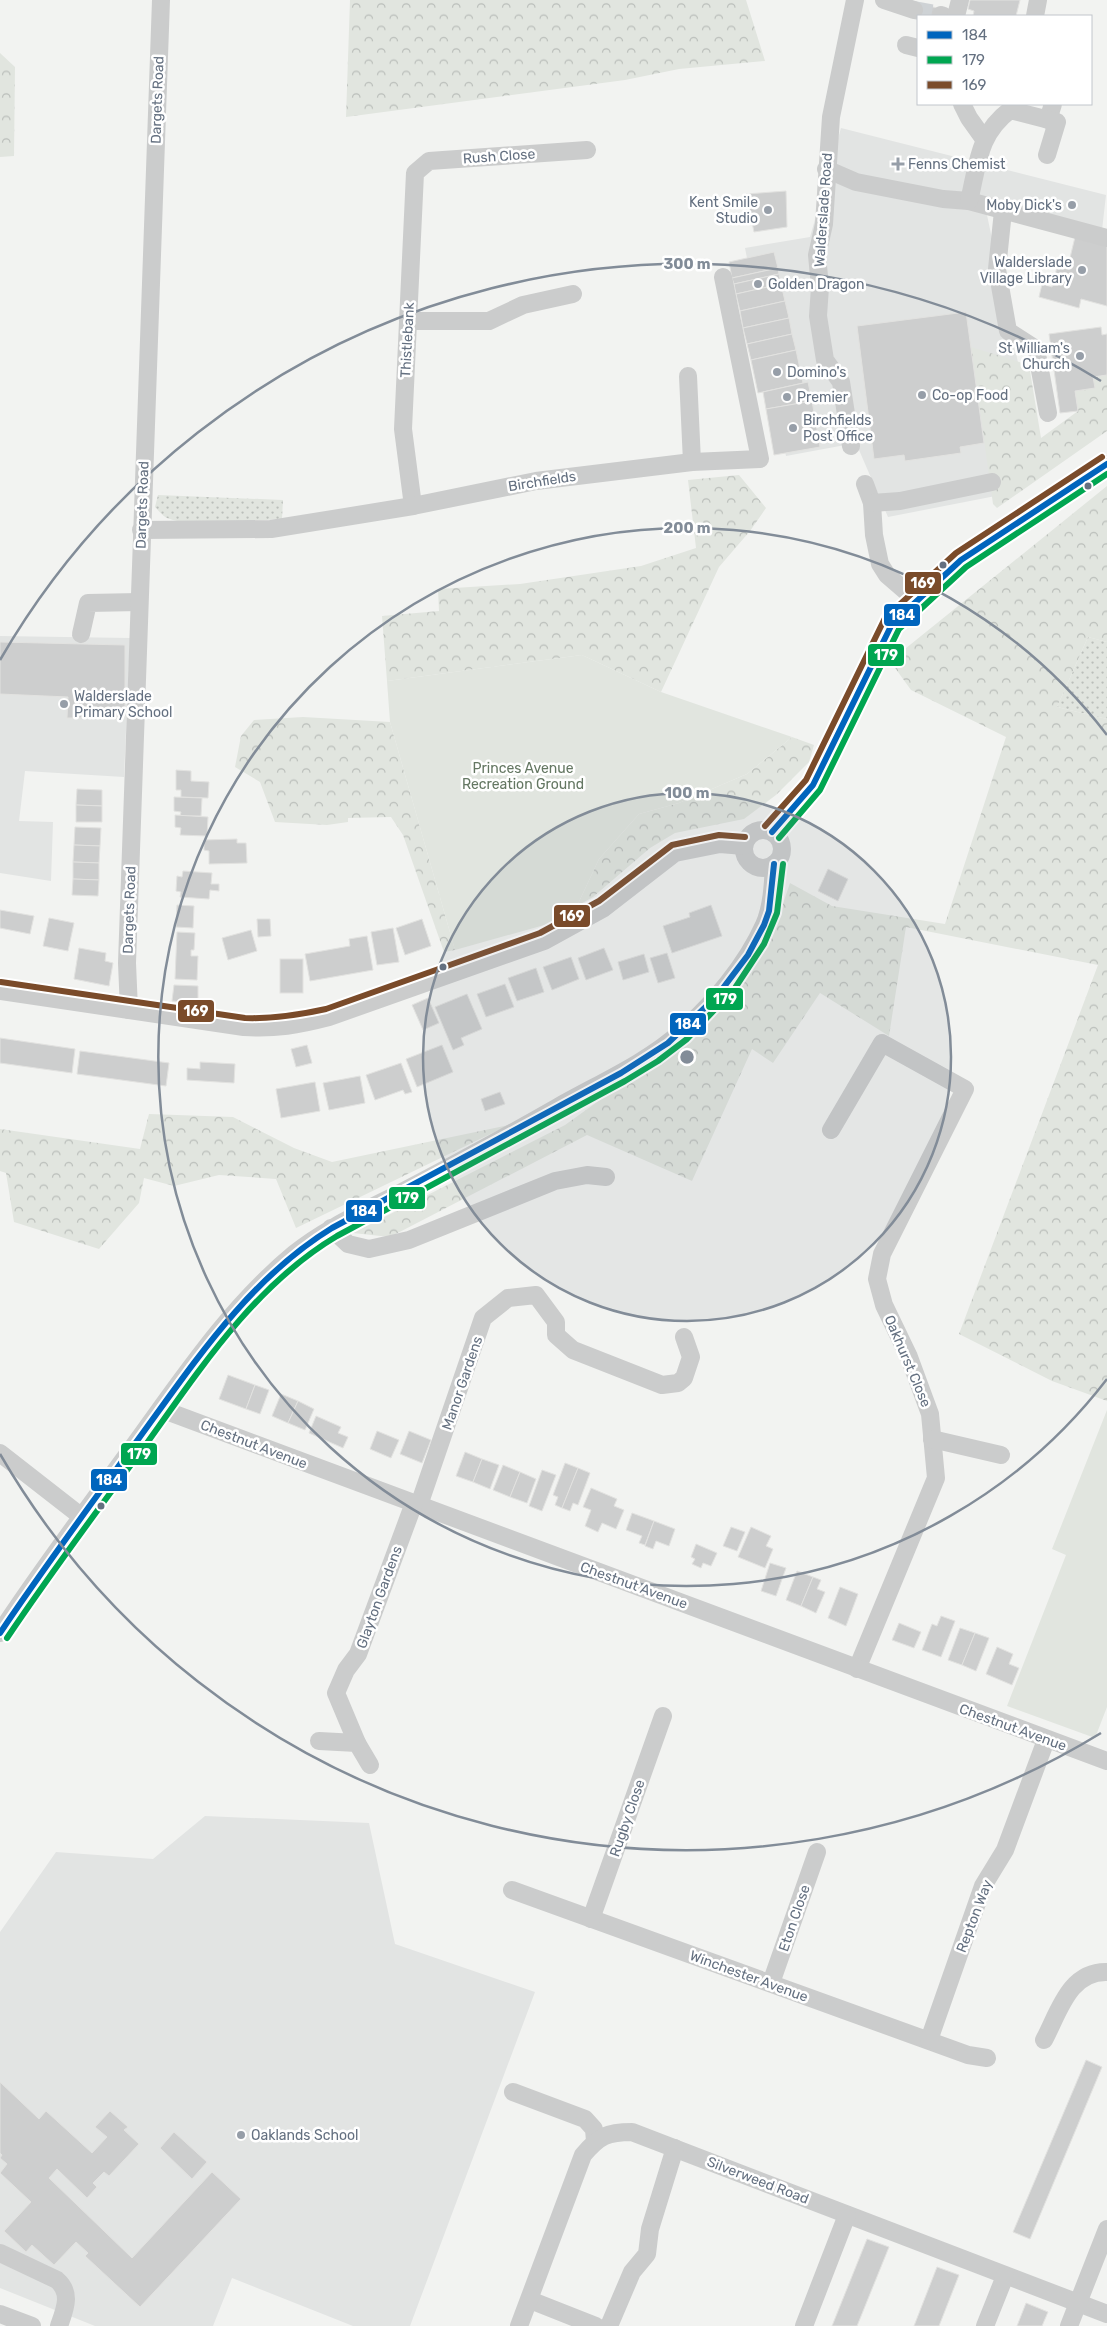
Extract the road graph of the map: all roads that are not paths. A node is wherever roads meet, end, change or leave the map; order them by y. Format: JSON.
{"nodes":[{"id":1,"x":161,"y":0,"type":"edge"},
{"id":2,"x":855,"y":0,"type":"edge"},
{"id":3,"x":884,"y":0,"type":"edge"},
{"id":4,"x":960,"y":0,"type":"edge"},
{"id":5,"x":1038,"y":0,"type":"edge"},
{"id":6,"x":914,"y":10,"type":"tunnel mouth"},
{"id":7,"x":948,"y":15,"type":"edge"},
{"id":8,"x":1035,"y":15,"type":"edge"},
{"id":9,"x":962,"y":105,"type":"edge"},
{"id":10,"x":1051,"y":112,"type":"edge"},
{"id":11,"x":984,"y":139,"type":"junction"},
{"id":12,"x":587,"y":150,"type":"dead end"},
{"id":13,"x":1047,"y":155,"type":"dead end"},
{"id":14,"x":826,"y":169,"type":"junction"},
{"id":15,"x":415,"y":173,"type":"joint"},
{"id":16,"x":970,"y":201,"type":"junction"},
{"id":17,"x":1003,"y":210,"type":"junction"},
{"id":18,"x":1107,"y":238,"type":"edge"},
{"id":19,"x":723,"y":277,"type":"dead end"},
{"id":20,"x":573,"y":294,"type":"dead end"},
{"id":21,"x":408,"y":321,"type":"junction"},
{"id":22,"x":688,"y":376,"type":"dead end"},
{"id":23,"x":1048,"y":413,"type":"dead end"},
{"id":24,"x":850,"y":446,"type":"dead end"},
{"id":25,"x":692,"y":462,"type":"junction"},
{"id":26,"x":1107,"y":464,"type":"edge"},
{"id":27,"x":992,"y":482,"type":"dead end"},
{"id":28,"x":865,"y":484,"type":"dead end"},
{"id":29,"x":872,"y":503,"type":"junction"},
{"id":30,"x":413,"y":506,"type":"junction"},
{"id":31,"x":141,"y":530,"type":"junction"},
{"id":32,"x":916,"y":600,"type":"junction"},
{"id":33,"x":139,"y":602,"type":"junction"},
{"id":34,"x":81,"y":634,"type":"dead end"},
{"id":35,"x":772,"y":832,"type":"junction"},
{"id":36,"x":744,"y":846,"type":"junction"},
{"id":37,"x":774,"y":864,"type":"junction"},
{"id":38,"x":0,"y":991,"type":"edge"},
{"id":39,"x":129,"y":1010,"type":"junction"},
{"id":40,"x":831,"y":1130,"type":"dead end"},
{"id":41,"x":606,"y":1178,"type":"dead end"},
{"id":42,"x":331,"y":1228,"type":"junction"},
{"id":43,"x":684,"y":1337,"type":"dead end"},
{"id":44,"x":161,"y":1409,"type":"junction"},
{"id":45,"x":932,"y":1439,"type":"junction"},
{"id":46,"x":0,"y":1453,"type":"edge"},
{"id":47,"x":1001,"y":1455,"type":"dead end"},
{"id":48,"x":417,"y":1504,"type":"junction"},
{"id":49,"x":82,"y":1517,"type":"junction"},
{"id":50,"x":0,"y":1633,"type":"edge"},
{"id":51,"x":857,"y":1669,"type":"junction"},
{"id":52,"x":663,"y":1716,"type":"dead end"},
{"id":53,"x":1046,"y":1740,"type":"junction"},
{"id":54,"x":319,"y":1742,"type":"dead end"},
{"id":55,"x":357,"y":1743,"type":"junction"},
{"id":56,"x":1107,"y":1761,"type":"edge"},
{"id":57,"x":370,"y":1765,"type":"dead end"},
{"id":58,"x":817,"y":1852,"type":"dead end"},
{"id":59,"x":512,"y":1890,"type":"dead end"},
{"id":60,"x":591,"y":1919,"type":"junction"},
{"id":61,"x":1107,"y":1972,"type":"edge"},
{"id":62,"x":771,"y":1984,"type":"junction"},
{"id":63,"x":929,"y":2040,"type":"junction"},
{"id":64,"x":1044,"y":2040,"type":"dead end"},
{"id":65,"x":987,"y":2058,"type":"dead end"},
{"id":66,"x":513,"y":2092,"type":"dead end"},
{"id":67,"x":595,"y":2141,"type":"junction"},
{"id":68,"x":675,"y":2148,"type":"junction"},
{"id":69,"x":847,"y":2215,"type":"junction"},
{"id":70,"x":1107,"y":2229,"type":"edge"},
{"id":71,"x":0,"y":2253,"type":"edge"},
{"id":72,"x":1005,"y":2276,"type":"junction"},
{"id":73,"x":530,"y":2300,"type":"junction"},
{"id":74,"x":1078,"y":2304,"type":"junction"},
{"id":75,"x":0,"y":2314,"type":"edge"},
{"id":76,"x":1107,"y":2314,"type":"edge"},
{"id":77,"x":32,"y":2326,"type":"edge"},
{"id":78,"x":59,"y":2326,"type":"edge"},
{"id":79,"x":520,"y":2326,"type":"edge"},
{"id":80,"x":596,"y":2326,"type":"edge"},
{"id":81,"x":610,"y":2326,"type":"edge"},
{"id":82,"x":804,"y":2326,"type":"edge"},
{"id":83,"x":985,"y":2326,"type":"edge"},
{"id":84,"x":1069,"y":2326,"type":"edge"}],
"edges":[{"from":1,"to":31,"type":"street","name":"Dargets Road"},
{"from":2,"to":14,"type":"street","name":"Walderslade Road"},
{"from":3,"to":6,"type":"street"},
{"from":4,"to":7,"type":"street"},
{"from":5,"to":8,"type":"street"},
{"from":9,"to":11,"type":"street"},
{"from":10,"to":11,"type":"street"},
{"from":10,"to":13,"type":"street"},
{"from":11,"to":16,"type":"street"},
{"from":12,"to":15,"type":"street","name":"Rush Close"},
{"from":14,"to":16,"type":"street"},
{"from":14,"to":24,"type":"street","name":"Walderslade Road"},
{"from":15,"to":21,"type":"street","name":"Thistlebank"},
{"from":16,"to":17,"type":"street"},
{"from":17,"to":18,"type":"street"},
{"from":17,"to":23,"type":"street"},
{"from":19,"to":25,"type":"street","name":"Birchfields"},
{"from":20,"to":21,"type":"street"},
{"from":21,"to":30,"type":"street","name":"Thistlebank"},
{"from":22,"to":25,"type":"street"},
{"from":25,"to":30,"type":"street","name":"Birchfields"},
{"from":26,"to":32,"type":"street"},
{"from":27,"to":29,"type":"street"},
{"from":28,"to":29,"type":"street"},
{"from":29,"to":32,"type":"street"},
{"from":30,"to":31,"type":"street","name":"Birchfields"},
{"from":31,"to":33,"type":"street","name":"Dargets Road"},
{"from":32,"to":35,"type":"street"},
{"from":33,"to":34,"type":"street"},
{"from":33,"to":39,"type":"street","name":"Dargets Road"},
{"from":35,"to":36,"type":"street"},
{"from":35,"to":37,"type":"street"},
{"from":36,"to":37,"type":"street"},
{"from":36,"to":39,"type":"street"},
{"from":37,"to":42,"type":"street"},
{"from":38,"to":39,"type":"street"},
{"from":40,"to":45,"type":"street","name":"Oakhurst Close"},
{"from":41,"to":42,"type":"street"},
{"from":42,"to":44,"type":"street"},
{"from":43,"to":48,"type":"street","name":"Manor Gardens"},
{"from":44,"to":48,"type":"street","name":"Chestnut Avenue"},
{"from":44,"to":49,"type":"street"},
{"from":45,"to":47,"type":"street"},
{"from":45,"to":51,"type":"street","name":"Oakhurst Close"},
{"from":46,"to":49,"type":"street"},
{"from":48,"to":51,"type":"street","name":"Chestnut Avenue"},
{"from":48,"to":55,"type":"street","name":"Glayton Gardens"},
{"from":49,"to":50,"type":"street"},
{"from":51,"to":53,"type":"street","name":"Chestnut Avenue"},
{"from":52,"to":60,"type":"street","name":"Rugby Close"},
{"from":53,"to":56,"type":"street","name":"Chestnut Avenue"},
{"from":53,"to":63,"type":"street","name":"Repton Way"},
{"from":54,"to":55,"type":"street"},
{"from":55,"to":57,"type":"street","name":"Glayton Gardens"},
{"from":58,"to":62,"type":"street","name":"Eton Close"},
{"from":59,"to":60,"type":"street","name":"Winchester Avenue"},
{"from":60,"to":62,"type":"street","name":"Winchester Avenue"},
{"from":61,"to":64,"type":"street"},
{"from":62,"to":63,"type":"street","name":"Winchester Avenue"},
{"from":63,"to":65,"type":"street","name":"Winchester Avenue"},
{"from":66,"to":67,"type":"street"},
{"from":67,"to":68,"type":"street","name":"Silverweed Road"},
{"from":67,"to":73,"type":"street"},
{"from":68,"to":69,"type":"street","name":"Silverweed Road"},
{"from":68,"to":81,"type":"street"},
{"from":69,"to":72,"type":"street","name":"Silverweed Road"},
{"from":69,"to":82,"type":"street"},
{"from":70,"to":74,"type":"street"},
{"from":71,"to":78,"type":"street"},
{"from":72,"to":74,"type":"street","name":"Silverweed Road"},
{"from":72,"to":83,"type":"street"},
{"from":73,"to":79,"type":"street"},
{"from":73,"to":80,"type":"street"},
{"from":74,"to":76,"type":"street","name":"Silverweed Road"},
{"from":74,"to":84,"type":"street"},
{"from":75,"to":77,"type":"street"}]}
